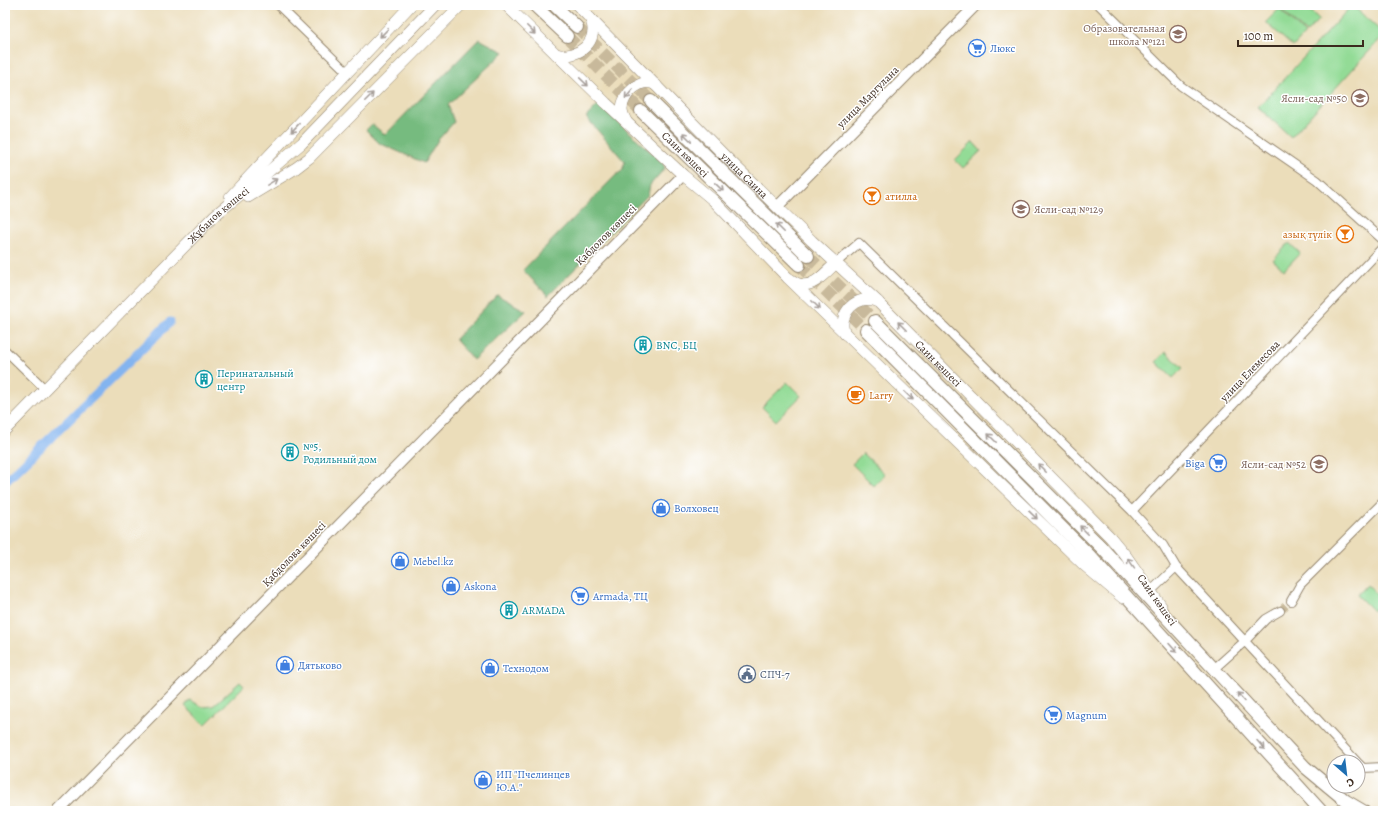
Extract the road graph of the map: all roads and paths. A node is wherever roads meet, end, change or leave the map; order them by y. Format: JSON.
{"nodes":[{"id":1,"x":278,"y":5,"type":"edge"},
{"id":2,"x":411,"y":5,"type":"edge"},
{"id":3,"x":435,"y":5,"type":"edge"},
{"id":4,"x":461,"y":5,"type":"edge"},
{"id":5,"x":506,"y":5,"type":"edge"},
{"id":6,"x":534,"y":5,"type":"edge"},
{"id":7,"x":554,"y":5,"type":"edge"},
{"id":8,"x":577,"y":5,"type":"edge"},
{"id":9,"x":976,"y":5,"type":"edge"},
{"id":10,"x":1099,"y":5,"type":"edge"},
{"id":11,"x":590,"y":18,"type":"junction"},
{"id":12,"x":577,"y":27,"type":"tunnel mouth"},
{"id":13,"x":567,"y":36,"type":"tunnel mouth"},
{"id":14,"x":556,"y":54,"type":"junction"},
{"id":15,"x":347,"y":72,"type":"junction"},
{"id":16,"x":657,"y":85,"type":"junction"},
{"id":17,"x":651,"y":101,"type":"tunnel mouth"},
{"id":18,"x":641,"y":111,"type":"tunnel mouth"},
{"id":19,"x":627,"y":123,"type":"junction"},
{"id":20,"x":683,"y":175,"type":"junction"},
{"id":21,"x":778,"y":206,"type":"junction"},
{"id":22,"x":214,"y":216,"type":"junction"},
{"id":23,"x":1383,"y":240,"type":"edge"},
{"id":24,"x":1383,"y":247,"type":"edge"},
{"id":25,"x":808,"y":256,"type":"tunnel mouth"},
{"id":26,"x":836,"y":263,"type":"junction"},
{"id":27,"x":799,"y":265,"type":"tunnel mouth"},
{"id":28,"x":788,"y":278,"type":"junction"},
{"id":29,"x":878,"y":302,"type":"junction"},
{"id":30,"x":547,"y":313,"type":"joint"},
{"id":31,"x":875,"y":321,"type":"tunnel mouth"},
{"id":32,"x":866,"y":330,"type":"tunnel mouth"},
{"id":33,"x":845,"y":334,"type":"junction"},
{"id":34,"x":5,"y":350,"type":"edge"},
{"id":35,"x":45,"y":389,"type":"junction"},
{"id":36,"x":5,"y":430,"type":"edge"},
{"id":37,"x":1383,"y":502,"type":"edge"},
{"id":38,"x":1132,"y":511,"type":"junction"},
{"id":39,"x":1176,"y":567,"type":"junction"},
{"id":40,"x":1151,"y":591,"type":"junction"},
{"id":41,"x":1291,"y":601,"type":"tunnel mouth"},
{"id":42,"x":1280,"y":611,"type":"tunnel mouth"},
{"id":43,"x":1148,"y":619,"type":"junction"},
{"id":44,"x":1178,"y":629,"type":"junction"},
{"id":45,"x":1244,"y":642,"type":"junction"},
{"id":46,"x":1215,"y":668,"type":"junction"},
{"id":47,"x":1349,"y":754,"type":"edge"},
{"id":48,"x":1383,"y":767,"type":"edge"},
{"id":49,"x":1305,"y":768,"type":"junction"},
{"id":50,"x":1366,"y":768,"type":"edge"},
{"id":51,"x":1308,"y":796,"type":"junction"},
{"id":52,"x":58,"y":811,"type":"edge"},
{"id":53,"x":1318,"y":811,"type":"edge"},
{"id":54,"x":1322,"y":811,"type":"edge"},
{"id":55,"x":1344,"y":811,"type":"edge"},
{"id":56,"x":1363,"y":811,"type":"edge"}],
"edges":[{"from":1,"to":15,"type":"street"},
{"from":2,"to":15,"type":"main road","one_way":true},
{"from":3,"to":22,"type":"main road","name":"Жұбанов көшесі"},
{"from":22,"to":4,"type":"main road","one_way":true},
{"from":5,"to":14,"type":"main road","one_way":true},
{"from":6,"to":13,"type":"main road"},
{"from":7,"to":12,"type":"main road"},
{"from":8,"to":11,"type":"main road"},
{"from":9,"to":21,"type":"street","name":"улица Маргулана"},
{"from":10,"to":23,"type":"street"},
{"from":11,"to":14,"type":"main road"},
{"from":11,"to":16,"type":"main road"},
{"from":14,"to":19,"type":"main road","name":"Саин көшесі","one_way":true},
{"from":15,"to":22,"type":"main road","one_way":true},
{"from":16,"to":19,"type":"main road","one_way":true},
{"from":16,"to":21,"type":"main road","name":"улица Саина"},
{"from":25,"to":17,"type":"main road","name":"Саин көшесі","one_way":true},
{"from":18,"to":27,"type":"main road","name":"Саин көшесі","one_way":true},
{"from":19,"to":20,"type":"main road","name":"Саин көшесі"},
{"from":20,"to":28,"type":"main road","name":"Саин көшесі"},
{"from":20,"to":30,"type":"street","name":"Қабдолов көшесі"},
{"from":21,"to":26,"type":"main road","name":"улица Саина"},
{"from":22,"to":35,"type":"main road","name":"Жұбанов көшесі"},
{"from":24,"to":38,"type":"street","name":"улица Елемесова"},
{"from":26,"to":28,"type":"main road"},
{"from":26,"to":29,"type":"main road","name":"Саин көшесі"},
{"from":26,"to":38,"type":"street"},
{"from":28,"to":33,"type":"main road","name":"Саин көшесі","one_way":true},
{"from":29,"to":33,"type":"main road"},
{"from":40,"to":29,"type":"main road","name":"Саин көшесі","one_way":true},
{"from":30,"to":52,"type":"street","name":"Қабдолова көшесі"},
{"from":44,"to":31,"type":"main road","name":"Саин көшесі","one_way":true},
{"from":32,"to":43,"type":"main road","name":"Саин көшесі"},
{"from":33,"to":43,"type":"main road","name":"Саин көшесі","one_way":true},
{"from":34,"to":35,"type":"street"},
{"from":35,"to":36,"type":"main road","name":"Жұбанов көшесі"},
{"from":37,"to":41,"type":"street"},
{"from":38,"to":39,"type":"street"},
{"from":39,"to":40,"type":"street"},
{"from":39,"to":45,"type":"street"},
{"from":40,"to":44,"type":"main road","name":"Саин көшесі"},
{"from":42,"to":45,"type":"street"},
{"from":43,"to":51,"type":"main road","name":"Саин көшесі","one_way":true},
{"from":44,"to":46,"type":"main road"},
{"from":45,"to":46,"type":"street"},
{"from":45,"to":47,"type":"street"},
{"from":49,"to":46,"type":"main road","one_way":true},
{"from":48,"to":50,"type":"street"},
{"from":49,"to":55,"type":"main road"},
{"from":49,"to":56,"type":"main road"},
{"from":51,"to":53,"type":"main road"},
{"from":51,"to":54,"type":"main road","name":"Саин көшесі"}]}
